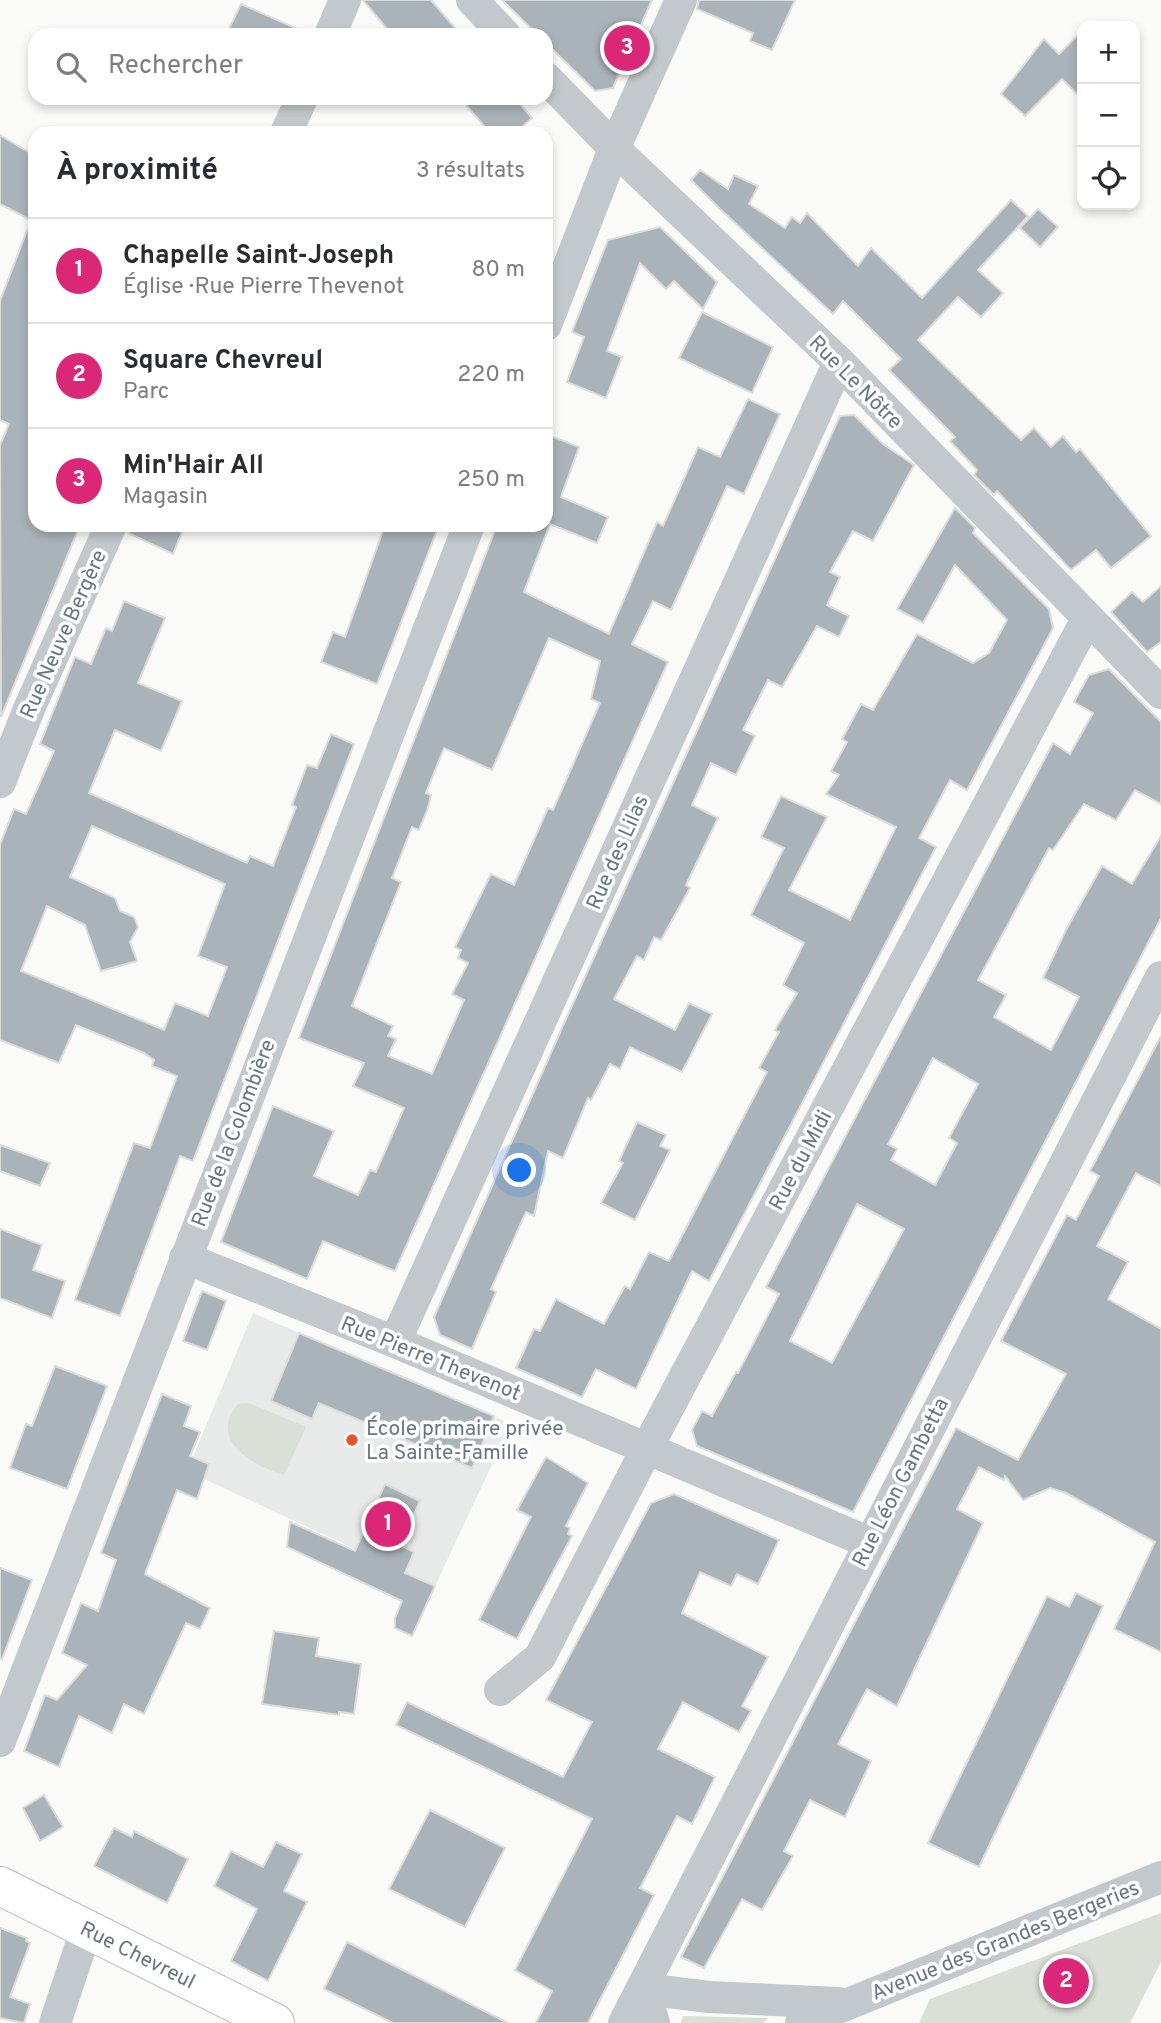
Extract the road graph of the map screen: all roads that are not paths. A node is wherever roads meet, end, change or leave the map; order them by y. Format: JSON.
{"nodes":[{"id":1,"x":345,"y":0,"type":"edge"},
{"id":2,"x":472,"y":0,"type":"edge"},
{"id":3,"x":681,"y":0,"type":"edge"},
{"id":4,"x":333,"y":28,"type":"edge"},
{"id":5,"x":498,"y":28,"type":"edge"},
{"id":6,"x":553,"y":85,"type":"edge"},
{"id":7,"x":299,"y":105,"type":"edge"},
{"id":8,"x":289,"y":126,"type":"edge"},
{"id":9,"x":614,"y":149,"type":"junction"},
{"id":10,"x":553,"y":307,"type":"edge"},
{"id":11,"x":839,"y":362,"type":"junction"},
{"id":12,"x":108,"y":532,"type":"edge"},
{"id":13,"x":466,"y":532,"type":"edge"},
{"id":14,"x":1087,"y":619,"type":"junction"},
{"id":15,"x":1161,"y":693,"type":"edge"},
{"id":16,"x":0,"y":782,"type":"edge"},
{"id":17,"x":1161,"y":977,"type":"edge"},
{"id":18,"x":185,"y":1258,"type":"junction"},
{"id":19,"x":395,"y":1342,"type":"junction"},
{"id":20,"x":647,"y":1448,"type":"junction"},
{"id":21,"x":869,"y":1542,"type":"junction"},
{"id":22,"x":500,"y":1690,"type":"dead end"},
{"id":23,"x":0,"y":1741,"type":"edge"},
{"id":24,"x":1161,"y":1877,"type":"edge"},
{"id":25,"x":0,"y":1886,"type":"edge"},
{"id":26,"x":87,"y":1927,"type":"junction"},
{"id":27,"x":644,"y":1989,"type":"junction"},
{"id":28,"x":848,"y":2004,"type":"junction"},
{"id":29,"x":55,"y":2023,"type":"edge"},
{"id":30,"x":275,"y":2023,"type":"edge"},
{"id":31,"x":624,"y":2023,"type":"edge"},
{"id":32,"x":654,"y":2023,"type":"edge"},
{"id":33,"x":801,"y":2023,"type":"edge"}],
"edges":[{"from":1,"to":4,"type":"street"},
{"from":2,"to":5,"type":"street"},
{"from":3,"to":9,"type":"street"},
{"from":6,"to":9,"type":"street","name":"Rue Le Nôtre"},
{"from":7,"to":8,"type":"street"},
{"from":9,"to":10,"type":"street"},
{"from":9,"to":11,"type":"street","name":"Rue Le Nôtre"},
{"from":11,"to":14,"type":"street","name":"Rue Le Nôtre"},
{"from":11,"to":19,"type":"street","name":"Rue des Lilas"},
{"from":12,"to":16,"type":"street","name":"Rue Neuve Bergère"},
{"from":13,"to":18,"type":"street","name":"Rue de la Colombière"},
{"from":14,"to":15,"type":"street","name":"Rue Le Nôtre"},
{"from":14,"to":20,"type":"street","name":"Rue du Midi"},
{"from":17,"to":21,"type":"street","name":"Rue Léon Gambetta"},
{"from":18,"to":19,"type":"street","name":"Rue Pierre Thevenot"},
{"from":18,"to":23,"type":"street","name":"Rue de la Colombière"},
{"from":19,"to":20,"type":"street","name":"Rue Pierre Thevenot"},
{"from":20,"to":21,"type":"street","name":"Rue Pierre Thevenot"},
{"from":20,"to":22,"type":"street","name":"Rue du Midi"},
{"from":21,"to":27,"type":"street","name":"Rue Léon Gambetta"},
{"from":24,"to":28,"type":"street","name":"Avenue des Grandes Bergeries"},
{"from":25,"to":26,"type":"main road","name":"Rue Chevreul"},
{"from":26,"to":29,"type":"street"},
{"from":26,"to":30,"type":"main road","name":"Rue Chevreul"},
{"from":27,"to":28,"type":"street","name":"Avenue des Grandes Bergeries"},
{"from":27,"to":31,"type":"street","name":"Rue Léon Gambetta"},
{"from":27,"to":32,"type":"street"},
{"from":28,"to":33,"type":"street","name":"Avenue des Grandes Bergeries"}]}
